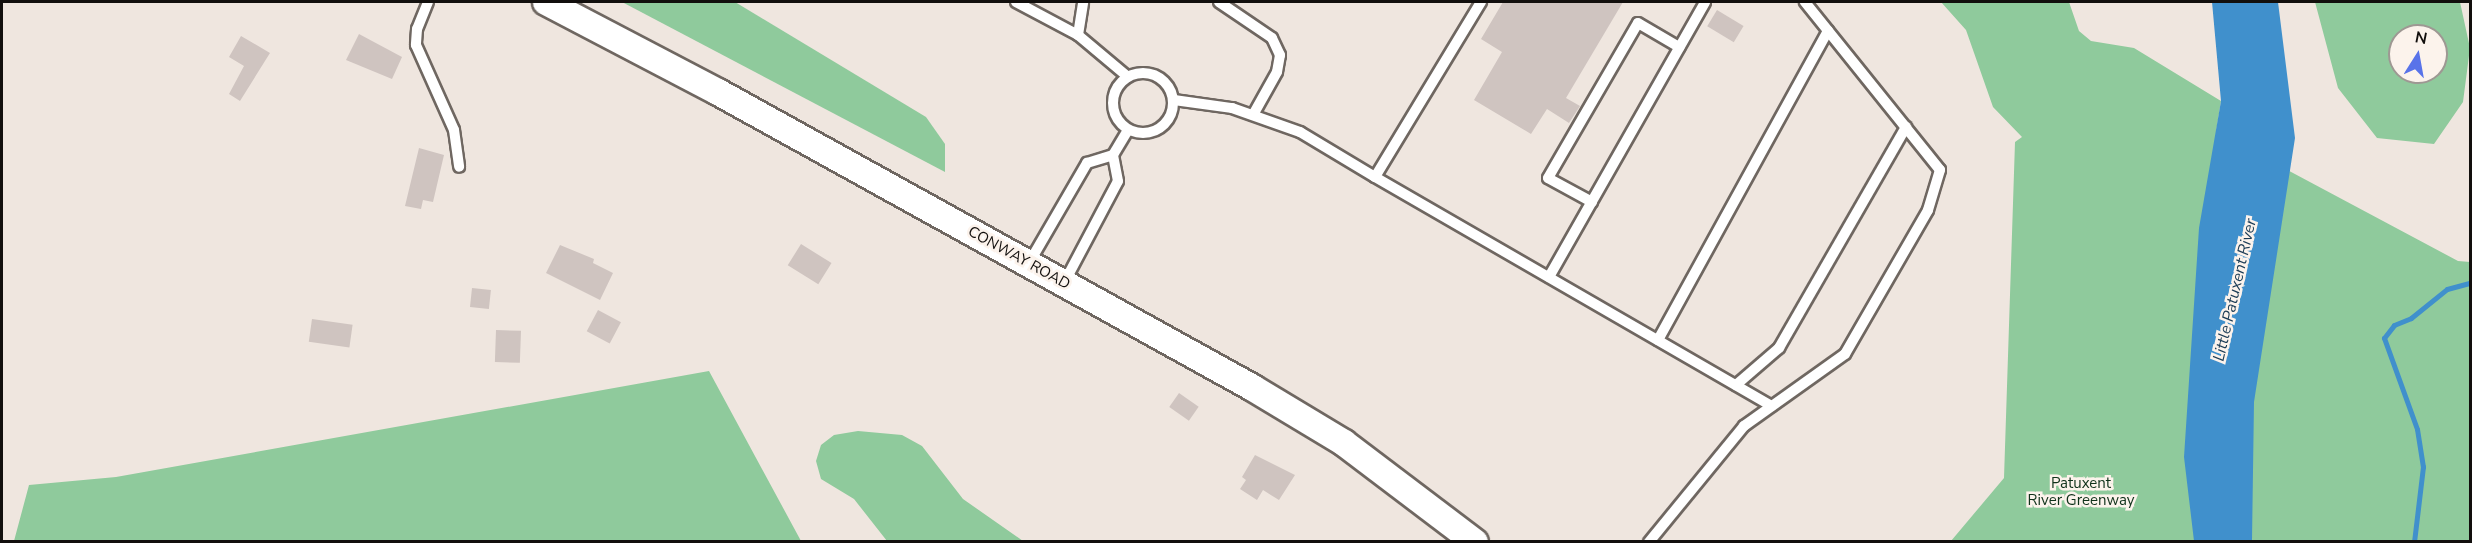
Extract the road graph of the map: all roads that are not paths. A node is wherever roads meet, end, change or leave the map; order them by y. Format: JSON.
{"nodes":[{"id":1,"x":428,"y":2,"type":"edge"},
{"id":2,"x":546,"y":2,"type":"edge"},
{"id":3,"x":1016,"y":2,"type":"edge"},
{"id":4,"x":1083,"y":2,"type":"edge"},
{"id":5,"x":1219,"y":2,"type":"edge"},
{"id":6,"x":1480,"y":2,"type":"edge"},
{"id":7,"x":1705,"y":2,"type":"edge"},
{"id":8,"x":1805,"y":2,"type":"edge"},
{"id":9,"x":1828,"y":31,"type":"junction"},
{"id":10,"x":1078,"y":35,"type":"junction"},
{"id":11,"x":1679,"y":47,"type":"junction"},
{"id":12,"x":1128,"y":77,"type":"junction"},
{"id":13,"x":1174,"y":100,"type":"junction"},
{"id":14,"x":1253,"y":115,"type":"junction"},
{"id":15,"x":1906,"y":128,"type":"junction"},
{"id":16,"x":1128,"y":130,"type":"junction"},
{"id":17,"x":1113,"y":155,"type":"junction"},
{"id":18,"x":459,"y":167,"type":"dead end"},
{"id":19,"x":1375,"y":177,"type":"junction"},
{"id":20,"x":1592,"y":202,"type":"junction"},
{"id":21,"x":1029,"y":263,"type":"junction"},
{"id":22,"x":1549,"y":277,"type":"junction"},
{"id":23,"x":1064,"y":283,"type":"junction"},
{"id":24,"x":1658,"y":340,"type":"junction"},
{"id":25,"x":1736,"y":385,"type":"junction"},
{"id":26,"x":1772,"y":406,"type":"junction"},
{"id":27,"x":1475,"y":542,"type":"edge"},
{"id":28,"x":1648,"y":542,"type":"edge"}],
"edges":[{"from":1,"to":18,"type":"lane"},
{"from":2,"to":21,"type":"street","name":"CONWAY ROAD"},
{"from":3,"to":10,"type":"lane"},
{"from":4,"to":10,"type":"lane"},
{"from":5,"to":14,"type":"lane"},
{"from":6,"to":19,"type":"lane"},
{"from":7,"to":11,"type":"lane"},
{"from":8,"to":9,"type":"lane"},
{"from":9,"to":15,"type":"lane"},
{"from":9,"to":24,"type":"lane"},
{"from":10,"to":12,"type":"lane"},
{"from":11,"to":20,"type":"lane"},
{"from":11,"to":20,"type":"lane"},
{"from":12,"to":13,"type":"lane"},
{"from":12,"to":16,"type":"lane"},
{"from":13,"to":14,"type":"lane"},
{"from":13,"to":16,"type":"lane"},
{"from":14,"to":19,"type":"lane"},
{"from":15,"to":25,"type":"lane"},
{"from":15,"to":26,"type":"lane"},
{"from":16,"to":17,"type":"lane"},
{"from":17,"to":21,"type":"lane"},
{"from":17,"to":23,"type":"lane"},
{"from":19,"to":22,"type":"lane"},
{"from":20,"to":22,"type":"lane"},
{"from":21,"to":23,"type":"street","name":"CONWAY ROAD"},
{"from":22,"to":24,"type":"lane"},
{"from":23,"to":27,"type":"street","name":"CONWAY ROAD"},
{"from":24,"to":25,"type":"lane"},
{"from":25,"to":26,"type":"lane"},
{"from":26,"to":28,"type":"lane"}]}
